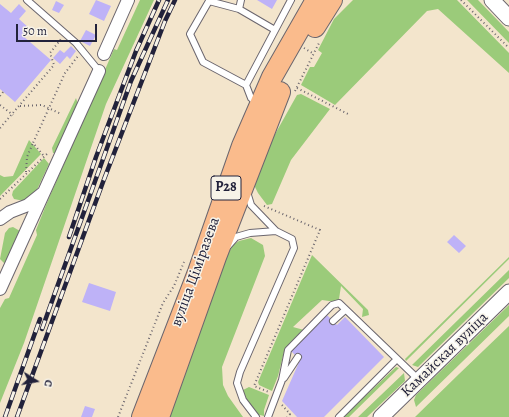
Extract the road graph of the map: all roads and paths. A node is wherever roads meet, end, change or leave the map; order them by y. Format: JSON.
{"nodes":[{"id":1,"x":27,"y":0,"type":"edge"},
{"id":2,"x":128,"y":0,"type":"edge"},
{"id":3,"x":241,"y":0,"type":"edge"},
{"id":4,"x":291,"y":0,"type":"edge"},
{"id":5,"x":316,"y":0,"type":"edge"},
{"id":6,"x":332,"y":0,"type":"edge"},
{"id":7,"x":461,"y":0,"type":"edge"},
{"id":8,"x":492,"y":0,"type":"edge"},
{"id":9,"x":239,"y":9,"type":"junction"},
{"id":10,"x":509,"y":18,"type":"edge"},
{"id":11,"x":275,"y":30,"type":"junction"},
{"id":12,"x":65,"y":34,"type":"junction"},
{"id":13,"x":323,"y":35,"type":"dead end"},
{"id":14,"x":509,"y":48,"type":"edge"},
{"id":15,"x":82,"y":50,"type":"junction"},
{"id":16,"x":308,"y":50,"type":"junction"},
{"id":17,"x":104,"y":54,"type":"dead end"},
{"id":18,"x":99,"y":71,"type":"joint"},
{"id":19,"x":246,"y":85,"type":"junction"},
{"id":20,"x":3,"y":92,"type":"dead end"},
{"id":21,"x":0,"y":96,"type":"edge"},
{"id":22,"x":0,"y":104,"type":"edge"},
{"id":23,"x":20,"y":106,"type":"junction"},
{"id":24,"x":259,"y":106,"type":"junction"},
{"id":25,"x":48,"y":108,"type":"junction"},
{"id":26,"x":61,"y":114,"type":"dead end"},
{"id":27,"x":348,"y":114,"type":"dead end"},
{"id":28,"x":13,"y":115,"type":"junction"},
{"id":29,"x":0,"y":128,"type":"edge"},
{"id":30,"x":33,"y":143,"type":"junction"},
{"id":31,"x":49,"y":152,"type":"dead end"},
{"id":32,"x":43,"y":155,"type":"junction"},
{"id":33,"x":26,"y":173,"type":"junction"},
{"id":34,"x":246,"y":177,"type":"junction"},
{"id":35,"x":0,"y":200,"type":"edge"},
{"id":36,"x":31,"y":210,"type":"junction"},
{"id":37,"x":0,"y":219,"type":"edge"},
{"id":38,"x":276,"y":231,"type":"junction"},
{"id":39,"x":216,"y":257,"type":"junction"},
{"id":40,"x":185,"y":260,"type":"dead end"},
{"id":41,"x":0,"y":289,"type":"edge"},
{"id":42,"x":509,"y":292,"type":"edge"},
{"id":43,"x":345,"y":310,"type":"junction"},
{"id":44,"x":333,"y":321,"type":"dead end"},
{"id":45,"x":187,"y":322,"type":"junction"},
{"id":46,"x":298,"y":358,"type":"dead end"},
{"id":47,"x":398,"y":359,"type":"junction"},
{"id":48,"x":282,"y":380,"type":"junction"},
{"id":49,"x":420,"y":381,"type":"junction"},
{"id":50,"x":290,"y":414,"type":"dead end"},
{"id":51,"x":118,"y":417,"type":"edge"},
{"id":52,"x":142,"y":417,"type":"edge"},
{"id":53,"x":160,"y":417,"type":"edge"},
{"id":54,"x":256,"y":417,"type":"edge"},
{"id":55,"x":268,"y":417,"type":"edge"},
{"id":56,"x":293,"y":417,"type":"edge"},
{"id":57,"x":339,"y":417,"type":"edge"},
{"id":58,"x":381,"y":417,"type":"edge"}],
"edges":[{"from":1,"to":12,"type":"lane"},
{"from":2,"to":17,"type":"street"},
{"from":3,"to":9,"type":"lane"},
{"from":4,"to":11,"type":"lane"},
{"from":5,"to":24,"type":"main road","name":"вуліца Ціміразева","number":"Р28"},
{"from":6,"to":16,"type":"main road","name":"вуліца Ціміразева","number":"Р28"},
{"from":7,"to":14,"type":"path"},
{"from":8,"to":10,"type":"street"},
{"from":9,"to":11,"type":"lane"},
{"from":9,"to":19,"type":"lane"},
{"from":11,"to":19,"type":"lane"},
{"from":12,"to":15,"type":"lane"},
{"from":12,"to":23,"type":"path"},
{"from":13,"to":16,"type":"path"},
{"from":15,"to":18,"type":"lane"},
{"from":15,"to":25,"type":"path"},
{"from":16,"to":27,"type":"path"},
{"from":16,"to":34,"type":"main road","name":"вуліца Ціміразева","number":"Р28"},
{"from":18,"to":36,"type":"street"},
{"from":19,"to":24,"type":"lane"},
{"from":20,"to":21,"type":"path"},
{"from":22,"to":28,"type":"path"},
{"from":23,"to":25,"type":"path"},
{"from":23,"to":28,"type":"path"},
{"from":24,"to":45,"type":"main road","name":"вуліца Ціміразева","number":"Р28"},
{"from":25,"to":26,"type":"path"},
{"from":25,"to":30,"type":"path"},
{"from":28,"to":29,"type":"path"},
{"from":30,"to":32,"type":"path"},
{"from":30,"to":33,"type":"path"},
{"from":31,"to":32,"type":"path"},
{"from":32,"to":33,"type":"path"},
{"from":33,"to":35,"type":"path"},
{"from":34,"to":38,"type":"lane"},
{"from":34,"to":39,"type":"main road","name":"вуліца Ціміразева","number":"Р28"},
{"from":36,"to":37,"type":"street"},
{"from":36,"to":41,"type":"street"},
{"from":38,"to":39,"type":"lane"},
{"from":38,"to":54,"type":"lane"},
{"from":39,"to":45,"type":"main road","name":"вуліца Ціміразева","number":"Р28"},
{"from":40,"to":51,"type":"path"},
{"from":42,"to":49,"type":"street","name":"Камайская вуліца"},
{"from":43,"to":44,"type":"lane"},
{"from":43,"to":47,"type":"lane"},
{"from":43,"to":48,"type":"lane"},
{"from":45,"to":52,"type":"main road","name":"вуліца Ціміразева","number":"Р28"},
{"from":45,"to":53,"type":"main road","name":"вуліца Ціміразева","number":"Р28"},
{"from":46,"to":48,"type":"lane"},
{"from":47,"to":49,"type":"lane"},
{"from":47,"to":57,"type":"lane"},
{"from":48,"to":55,"type":"lane"},
{"from":49,"to":58,"type":"street","name":"Камайская вуліца"},
{"from":50,"to":56,"type":"path"}]}
